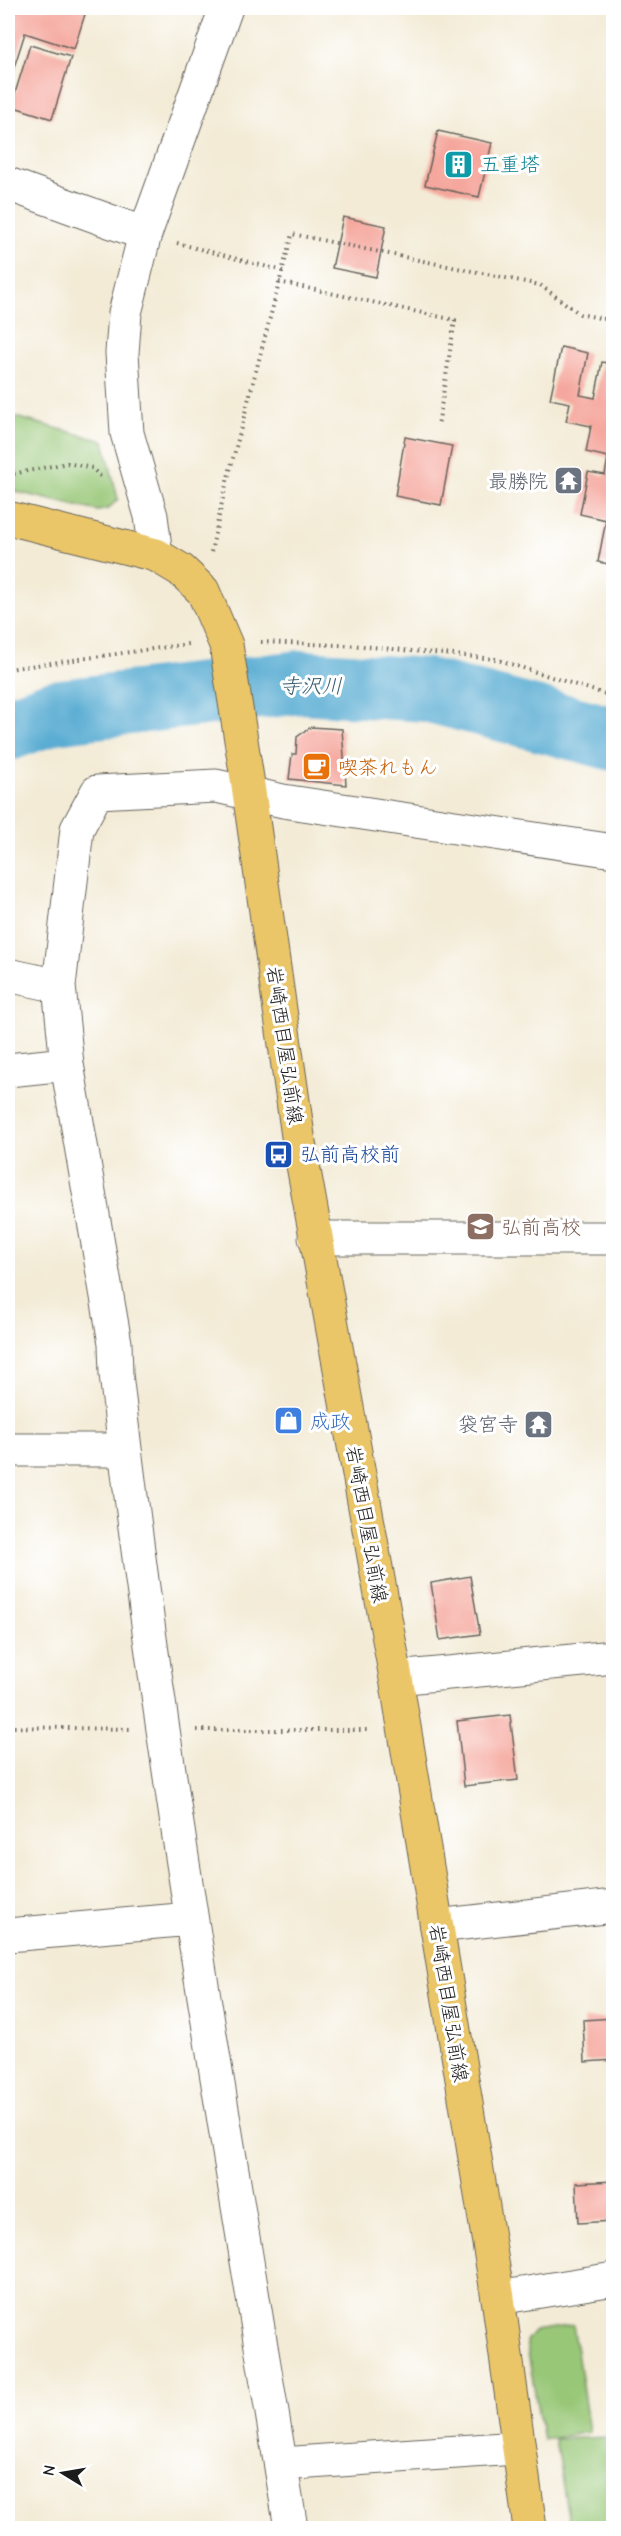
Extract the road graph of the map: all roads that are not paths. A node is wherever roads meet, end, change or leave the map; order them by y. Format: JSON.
{"nodes":[{"id":1,"x":226,"y":8,"type":"edge"},
{"id":2,"x":8,"y":184,"type":"edge"},
{"id":3,"x":145,"y":234,"type":"junction"},
{"id":4,"x":8,"y":518,"type":"edge"},
{"id":5,"x":156,"y":555,"type":"junction"},
{"id":6,"x":248,"y":786,"type":"junction"},
{"id":7,"x":614,"y":851,"type":"edge"},
{"id":8,"x":8,"y":975,"type":"edge"},
{"id":9,"x":59,"y":986,"type":"junction"},
{"id":10,"x":67,"y":1064,"type":"junction"},
{"id":11,"x":8,"y":1070,"type":"edge"},
{"id":12,"x":315,"y":1238,"type":"junction"},
{"id":13,"x":614,"y":1238,"type":"edge"},
{"id":14,"x":8,"y":1450,"type":"edge"},
{"id":15,"x":125,"y":1450,"type":"junction"},
{"id":16,"x":614,"y":1657,"type":"edge"},
{"id":17,"x":396,"y":1678,"type":"junction"},
{"id":18,"x":614,"y":1906,"type":"edge"},
{"id":19,"x":191,"y":1919,"type":"junction"},
{"id":20,"x":437,"y":1926,"type":"junction"},
{"id":21,"x":8,"y":1935,"type":"edge"},
{"id":22,"x":614,"y":2279,"type":"edge"},
{"id":23,"x":498,"y":2298,"type":"junction"},
{"id":24,"x":518,"y":2448,"type":"junction"},
{"id":25,"x":280,"y":2464,"type":"junction"},
{"id":26,"x":291,"y":2529,"type":"edge"},
{"id":27,"x":530,"y":2529,"type":"edge"}],
"edges":[{"from":1,"to":3,"type":"street"},
{"from":2,"to":3,"type":"street"},
{"from":3,"to":5,"type":"street"},
{"from":4,"to":5,"type":"main road","name":"岩崎西目屋弘前線"},
{"from":5,"to":6,"type":"main road","name":"岩崎西目屋弘前線"},
{"from":6,"to":7,"type":"street"},
{"from":6,"to":9,"type":"street"},
{"from":6,"to":12,"type":"main road","name":"岩崎西目屋弘前線"},
{"from":8,"to":9,"type":"street"},
{"from":9,"to":10,"type":"street"},
{"from":10,"to":11,"type":"street"},
{"from":10,"to":15,"type":"street"},
{"from":12,"to":13,"type":"street"},
{"from":12,"to":17,"type":"main road","name":"岩崎西目屋弘前線"},
{"from":14,"to":15,"type":"street"},
{"from":15,"to":19,"type":"street"},
{"from":16,"to":17,"type":"street"},
{"from":17,"to":20,"type":"main road","name":"岩崎西目屋弘前線"},
{"from":18,"to":20,"type":"street"},
{"from":19,"to":21,"type":"street"},
{"from":19,"to":25,"type":"street"},
{"from":20,"to":23,"type":"main road","name":"岩崎西目屋弘前線"},
{"from":22,"to":23,"type":"street"},
{"from":23,"to":24,"type":"main road","name":"岩崎西目屋弘前線"},
{"from":24,"to":25,"type":"street"},
{"from":24,"to":27,"type":"main road","name":"岩崎西目屋弘前線"},
{"from":25,"to":26,"type":"street"}]}
